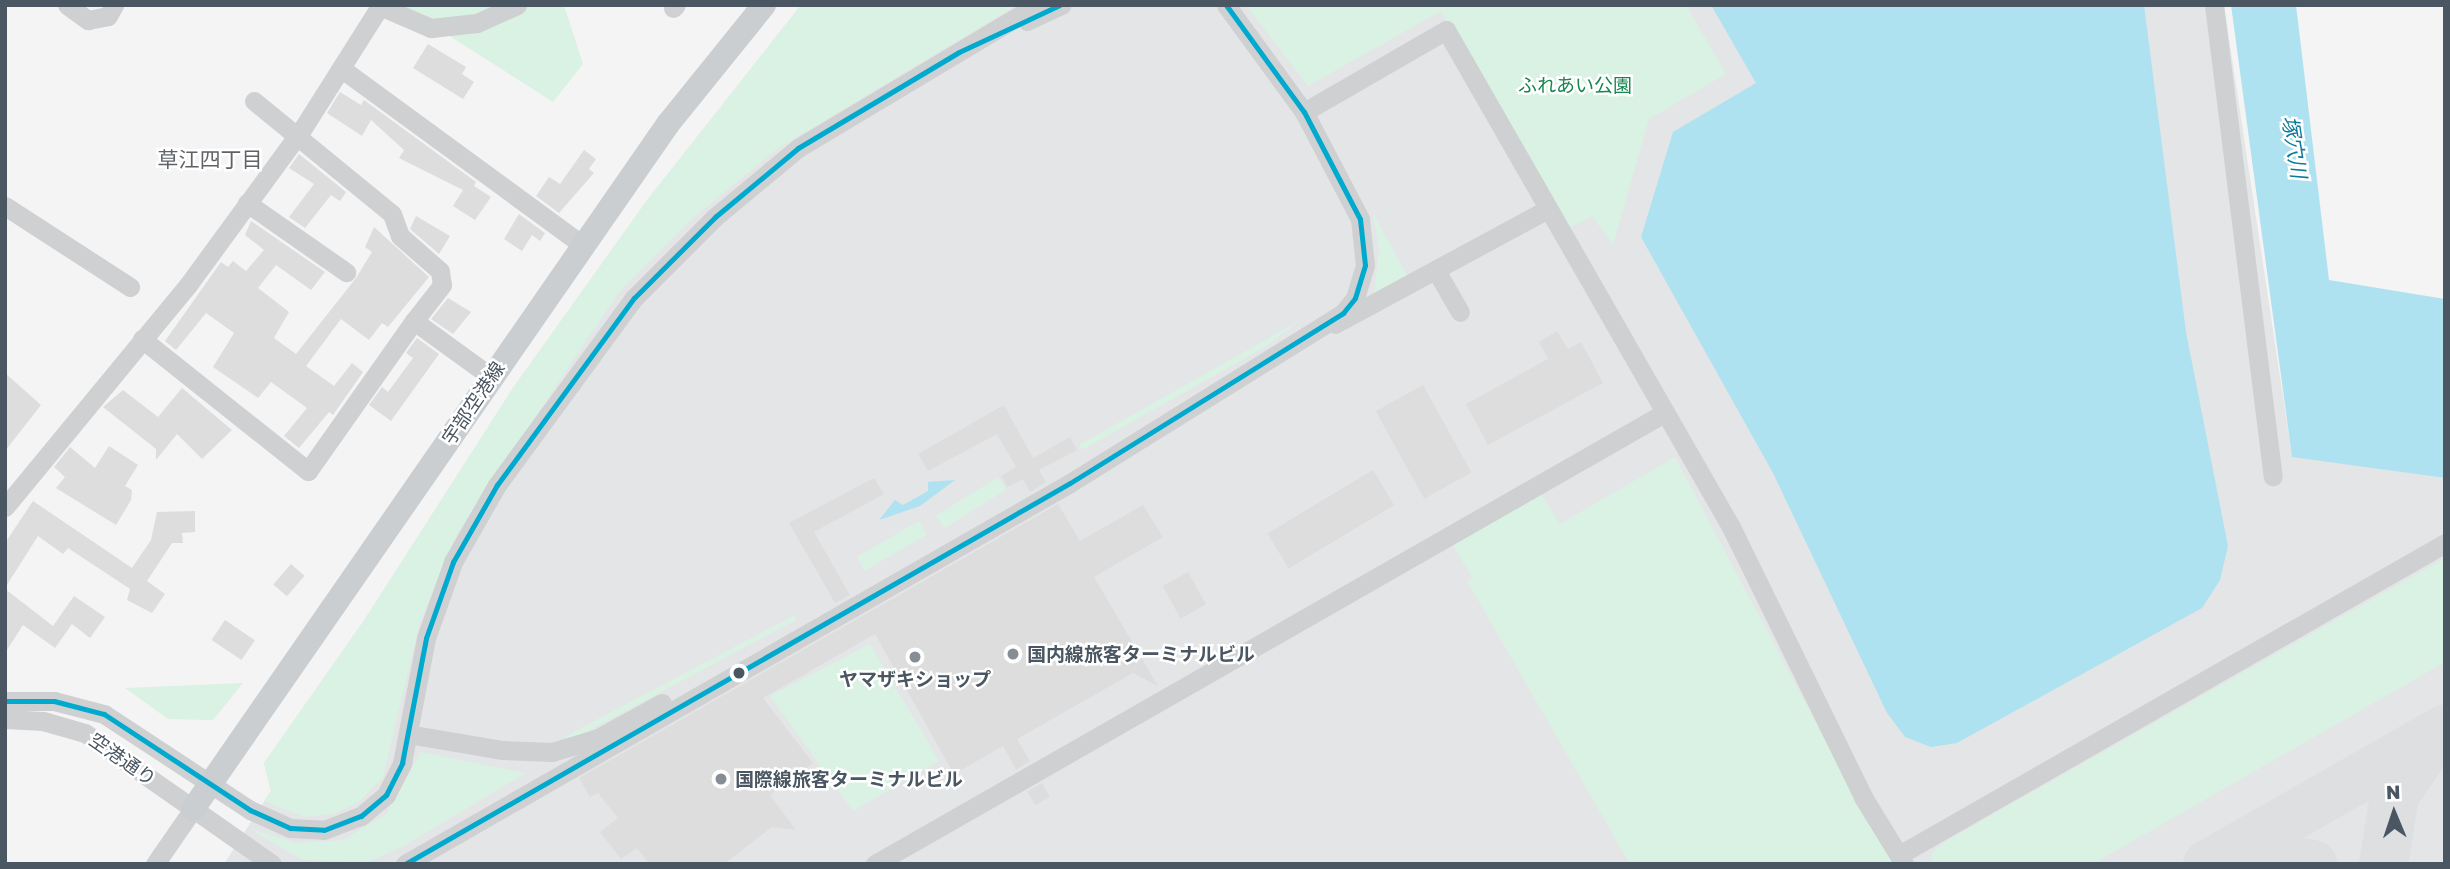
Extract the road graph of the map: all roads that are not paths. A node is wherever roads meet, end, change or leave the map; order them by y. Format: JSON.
{"nodes":[{"id":1,"x":67,"y":5,"type":"edge"},
{"id":2,"x":114,"y":5,"type":"edge"},
{"id":3,"x":517,"y":5,"type":"edge"},
{"id":4,"x":764,"y":5,"type":"edge"},
{"id":5,"x":1037,"y":5,"type":"edge"},
{"id":6,"x":1061,"y":5,"type":"edge"},
{"id":7,"x":1226,"y":5,"type":"edge"},
{"id":8,"x":2214,"y":5,"type":"edge"},
{"id":9,"x":959,"y":52,"type":"junction"},
{"id":10,"x":342,"y":69,"type":"junction"},
{"id":11,"x":254,"y":101,"type":"dead end"},
{"id":12,"x":1304,"y":112,"type":"junction"},
{"id":13,"x":298,"y":135,"type":"junction"},
{"id":14,"x":247,"y":203,"type":"junction"},
{"id":15,"x":5,"y":206,"type":"edge"},
{"id":16,"x":1546,"y":211,"type":"junction"},
{"id":17,"x":583,"y":246,"type":"junction"},
{"id":18,"x":346,"y":272,"type":"dead end"},
{"id":19,"x":1437,"y":272,"type":"junction"},
{"id":20,"x":130,"y":287,"type":"dead end"},
{"id":21,"x":1460,"y":312,"type":"dead end"},
{"id":22,"x":414,"y":321,"type":"junction"},
{"id":23,"x":1325,"y":328,"type":"junction"},
{"id":24,"x":142,"y":339,"type":"junction"},
{"id":25,"x":490,"y":376,"type":"junction"},
{"id":26,"x":1664,"y":413,"type":"junction"},
{"id":27,"x":2273,"y":476,"type":"dead end"},
{"id":28,"x":5,"y":508,"type":"edge"},
{"id":29,"x":2445,"y":543,"type":"edge"},
{"id":30,"x":719,"y":686,"type":"junction"},
{"id":31,"x":5,"y":701,"type":"edge"},
{"id":32,"x":5,"y":719,"type":"edge"},
{"id":33,"x":408,"y":734,"type":"junction"},
{"id":34,"x":212,"y":782,"type":"junction"},
{"id":35,"x":193,"y":809,"type":"junction"},
{"id":36,"x":431,"y":858,"type":"edge"},
{"id":37,"x":1901,"y":859,"type":"edge"},
{"id":38,"x":155,"y":864,"type":"edge"},
{"id":39,"x":272,"y":864,"type":"edge"},
{"id":40,"x":405,"y":864,"type":"edge"},
{"id":41,"x":875,"y":864,"type":"edge"}],
"edges":[{"from":1,"to":2,"type":"street"},
{"from":3,"to":10,"type":"street"},
{"from":4,"to":17,"type":"main road","name":"宇部空港線"},
{"from":5,"to":9,"type":"street"},
{"from":6,"to":9,"type":"street"},
{"from":7,"to":12,"type":"street"},
{"from":8,"to":27,"type":"street"},
{"from":9,"to":33,"type":"street","name":"空港通り"},
{"from":10,"to":13,"type":"street"},
{"from":10,"to":17,"type":"street"},
{"from":11,"to":13,"type":"street"},
{"from":12,"to":16,"type":"street"},
{"from":12,"to":23,"type":"street"},
{"from":13,"to":14,"type":"street"},
{"from":13,"to":22,"type":"street"},
{"from":14,"to":18,"type":"street"},
{"from":14,"to":24,"type":"street"},
{"from":15,"to":20,"type":"street"},
{"from":16,"to":19,"type":"street"},
{"from":16,"to":26,"type":"street"},
{"from":17,"to":25,"type":"main road","name":"宇部空港線"},
{"from":19,"to":21,"type":"street"},
{"from":19,"to":23,"type":"street"},
{"from":22,"to":24,"type":"street"},
{"from":22,"to":25,"type":"street"},
{"from":23,"to":30,"type":"street"},
{"from":24,"to":28,"type":"street"},
{"from":25,"to":34,"type":"main road","name":"宇部空港線"},
{"from":26,"to":37,"type":"street"},
{"from":26,"to":41,"type":"street"},
{"from":29,"to":37,"type":"street"},
{"from":30,"to":33,"type":"street"},
{"from":30,"to":36,"type":"street"},
{"from":31,"to":34,"type":"street","name":"空港通り"},
{"from":32,"to":35,"type":"street","name":"空港通り"},
{"from":33,"to":34,"type":"street","name":"空港通り"},
{"from":34,"to":35,"type":"main road","name":"宇部空港線"},
{"from":35,"to":38,"type":"street"},
{"from":35,"to":39,"type":"street","name":"空港通り"},
{"from":36,"to":40,"type":"street"}]}
